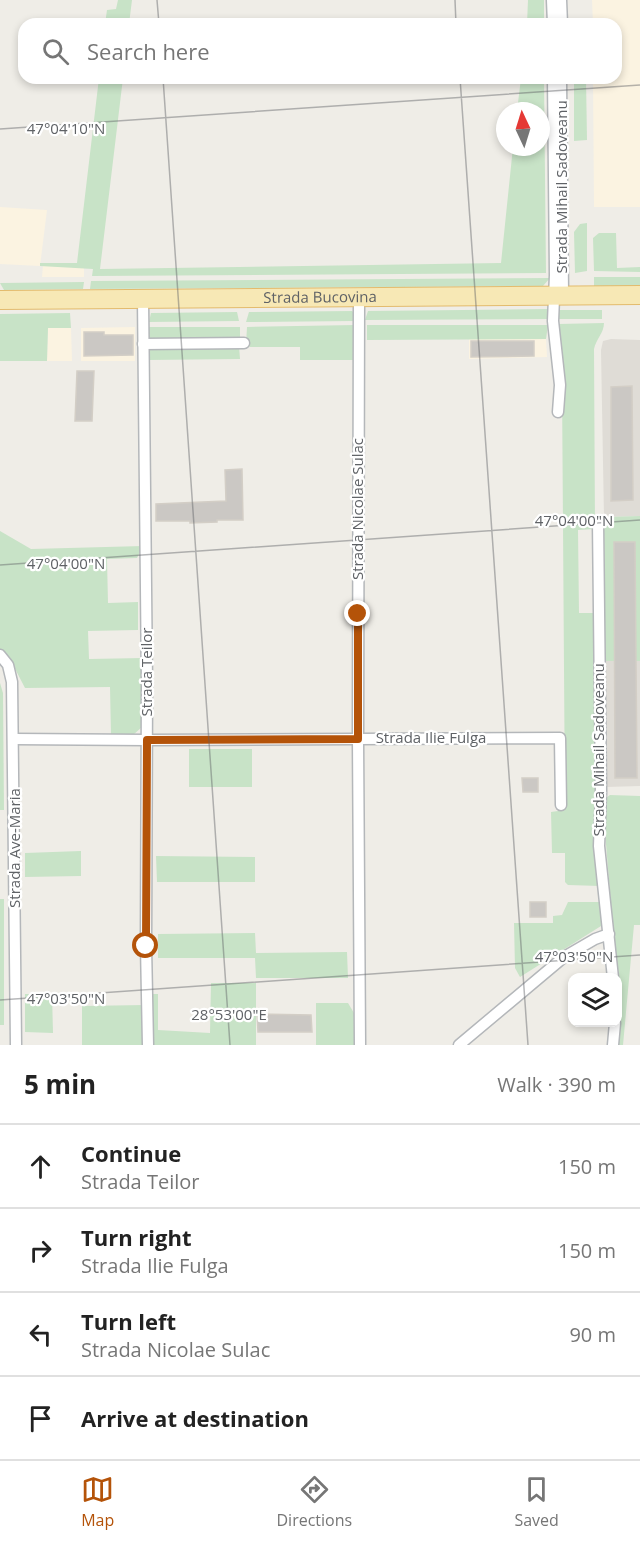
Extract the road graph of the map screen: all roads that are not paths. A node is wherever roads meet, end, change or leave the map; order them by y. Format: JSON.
{"nodes":[{"id":1,"x":552,"y":0,"type":"edge"},
{"id":2,"x":561,"y":0,"type":"edge"},
{"id":3,"x":553,"y":18,"type":"edge"},
{"id":4,"x":561,"y":18,"type":"edge"},
{"id":5,"x":553,"y":84,"type":"edge"},
{"id":6,"x":561,"y":84,"type":"edge"},
{"id":7,"x":559,"y":295,"type":"junction"},
{"id":8,"x":640,"y":295,"type":"edge"},
{"id":9,"x":359,"y":297,"type":"junction"},
{"id":10,"x":143,"y":299,"type":"junction"},
{"id":11,"x":0,"y":300,"type":"edge"},
{"id":12,"x":244,"y":343,"type":"dead end"},
{"id":13,"x":143,"y":344,"type":"junction"},
{"id":14,"x":558,"y":412,"type":"dead end"},
{"id":15,"x":598,"y":521,"type":"dead end"},
{"id":16,"x":0,"y":655,"type":"edge"},
{"id":17,"x":14,"y":739,"type":"junction"},
{"id":18,"x":358,"y":739,"type":"junction"},
{"id":19,"x":147,"y":740,"type":"junction"},
{"id":20,"x":561,"y":805,"type":"dead end"},
{"id":21,"x":609,"y":934,"type":"junction"},
{"id":22,"x":613,"y":973,"type":"edge"},
{"id":23,"x":615,"y":1027,"type":"edge"},
{"id":24,"x":16,"y":1045,"type":"edge"},
{"id":25,"x":148,"y":1045,"type":"edge"},
{"id":26,"x":360,"y":1045,"type":"edge"},
{"id":27,"x":459,"y":1045,"type":"edge"},
{"id":28,"x":613,"y":1045,"type":"edge"}],
"edges":[{"from":1,"to":3,"type":"street"},
{"from":2,"to":4,"type":"street"},
{"from":5,"to":7,"type":"street","name":"Strada Mihail Sadoveanu"},
{"from":6,"to":7,"type":"street","name":"Strada Mihail Sadoveanu"},
{"from":7,"to":8,"type":"main road","name":"Strada Bucovina"},
{"from":7,"to":9,"type":"main road","name":"Strada Bucovina"},
{"from":7,"to":14,"type":"street"},
{"from":9,"to":10,"type":"main road","name":"Strada Bucovina"},
{"from":9,"to":18,"type":"street","name":"Strada Nicolae Sulac"},
{"from":10,"to":11,"type":"main road","name":"Strada Bucovina"},
{"from":10,"to":13,"type":"street","name":"Strada Teilor"},
{"from":12,"to":13,"type":"street"},
{"from":13,"to":19,"type":"street","name":"Strada Teilor"},
{"from":15,"to":21,"type":"street","name":"Strada Mihail Sadoveanu"},
{"from":16,"to":17,"type":"street","name":"Strada Ave-Maria"},
{"from":17,"to":19,"type":"street","name":"Strada Ilie Fulga"},
{"from":17,"to":24,"type":"street","name":"Strada Ave-Maria"},
{"from":18,"to":19,"type":"street","name":"Strada Ilie Fulga"},
{"from":18,"to":20,"type":"street","name":"Strada Ilie Fulga"},
{"from":18,"to":26,"type":"street","name":"Strada Nicolae Sulac"},
{"from":19,"to":25,"type":"street","name":"Strada Teilor"},
{"from":21,"to":22,"type":"street","name":"Strada Mihail Sadoveanu"},
{"from":21,"to":27,"type":"street"},
{"from":23,"to":28,"type":"street"}]}
